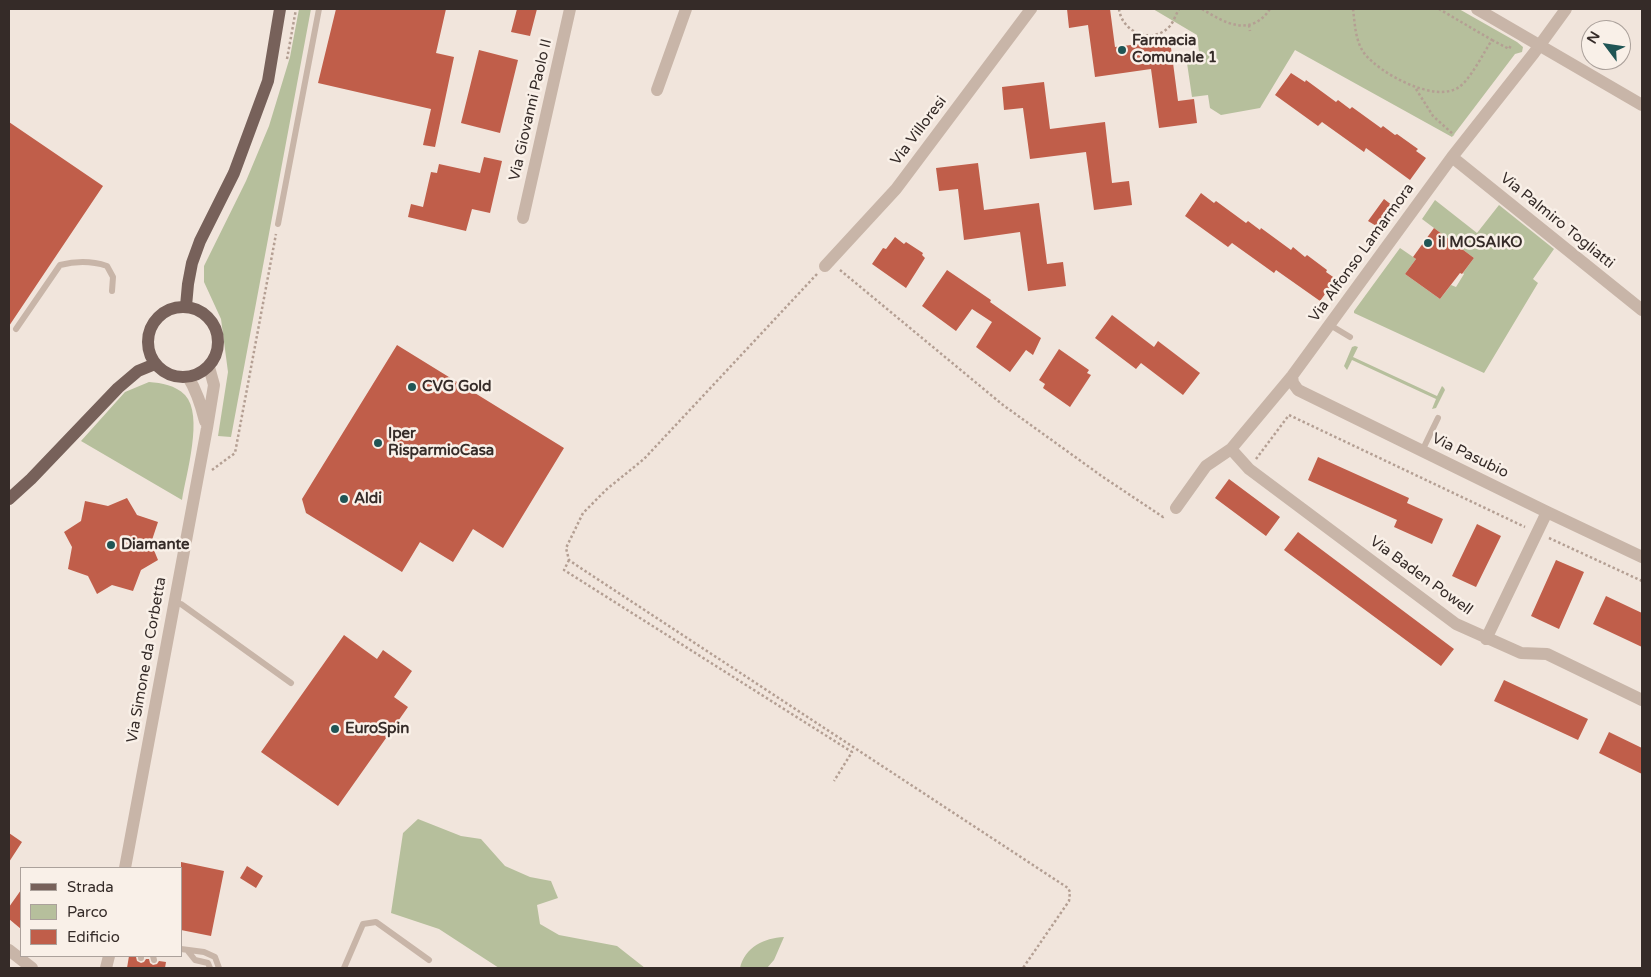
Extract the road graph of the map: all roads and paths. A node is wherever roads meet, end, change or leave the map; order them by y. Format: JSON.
{"nodes":[{"id":1,"x":280,"y":9,"type":"edge"},
{"id":2,"x":319,"y":9,"type":"edge"},
{"id":3,"x":570,"y":9,"type":"edge"},
{"id":4,"x":686,"y":9,"type":"edge"},
{"id":5,"x":1031,"y":9,"type":"edge"},
{"id":6,"x":1119,"y":9,"type":"edge"},
{"id":7,"x":1179,"y":9,"type":"edge"},
{"id":8,"x":1202,"y":9,"type":"edge"},
{"id":9,"x":1270,"y":9,"type":"edge"},
{"id":10,"x":1353,"y":9,"type":"edge"},
{"id":11,"x":1439,"y":9,"type":"edge"},
{"id":12,"x":1477,"y":9,"type":"edge"},
{"id":13,"x":1566,"y":9,"type":"edge"},
{"id":14,"x":1249,"y":25,"type":"junction"},
{"id":15,"x":1250,"y":31,"type":"dead end"},
{"id":16,"x":1539,"y":45,"type":"junction"},
{"id":17,"x":1416,"y":88,"type":"junction"},
{"id":18,"x":657,"y":90,"type":"dead end"},
{"id":19,"x":1642,"y":105,"type":"edge"},
{"id":20,"x":1463,"y":142,"type":"junction"},
{"id":21,"x":1452,"y":157,"type":"junction"},
{"id":22,"x":523,"y":218,"type":"dead end"},
{"id":23,"x":278,"y":224,"type":"joint"},
{"id":24,"x":827,"y":263,"type":"junction"},
{"id":25,"x":112,"y":291,"type":"dead end"},
{"id":26,"x":186,"y":306,"type":"junction"},
{"id":27,"x":1642,"y":310,"type":"edge"},
{"id":28,"x":1330,"y":325,"type":"junction"},
{"id":29,"x":16,"y":328,"type":"dead end"},
{"id":30,"x":1350,"y":337,"type":"dead end"},
{"id":31,"x":155,"y":364,"type":"junction"},
{"id":32,"x":209,"y":367,"type":"junction"},
{"id":33,"x":1292,"y":376,"type":"junction"},
{"id":34,"x":188,"y":378,"type":"junction"},
{"id":35,"x":1438,"y":418,"type":"dead end"},
{"id":36,"x":207,"y":428,"type":"junction"},
{"id":37,"x":1231,"y":449,"type":"junction"},
{"id":38,"x":1422,"y":451,"type":"junction"},
{"id":39,"x":1249,"y":469,"type":"junction"},
{"id":40,"x":197,"y":481,"type":"junction"},
{"id":41,"x":9,"y":500,"type":"edge"},
{"id":42,"x":1176,"y":508,"type":"joint"},
{"id":43,"x":1547,"y":512,"type":"junction"},
{"id":44,"x":1537,"y":532,"type":"junction"},
{"id":45,"x":1642,"y":557,"type":"edge"},
{"id":46,"x":569,"y":560,"type":"junction"},
{"id":47,"x":1642,"y":582,"type":"edge"},
{"id":48,"x":174,"y":604,"type":"junction"},
{"id":49,"x":1486,"y":639,"type":"junction"},
{"id":50,"x":291,"y":682,"type":"dead end"},
{"id":51,"x":1642,"y":700,"type":"edge"},
{"id":52,"x":834,"y":781,"type":"dead end"},
{"id":53,"x":125,"y":867,"type":"edge"},
{"id":54,"x":184,"y":949,"type":"edge"},
{"id":55,"x":9,"y":950,"type":"edge"},
{"id":56,"x":429,"y":960,"type":"dead end"},
{"id":57,"x":32,"y":968,"type":"edge"},
{"id":58,"x":210,"y":968,"type":"edge"},
{"id":59,"x":219,"y":968,"type":"edge"},
{"id":60,"x":344,"y":968,"type":"edge"},
{"id":61,"x":1023,"y":968,"type":"edge"}],
"edges":[{"from":1,"to":26,"type":"main road"},
{"from":2,"to":23,"type":"lane"},
{"from":3,"to":22,"type":"street","name":"Via Giovanni Paolo II"},
{"from":4,"to":18,"type":"street"},
{"from":5,"to":24,"type":"street","name":"Via Villoresi"},
{"from":6,"to":7,"type":"path"},
{"from":8,"to":14,"type":"path"},
{"from":9,"to":14,"type":"path"},
{"from":10,"to":17,"type":"path"},
{"from":11,"to":17,"type":"path"},
{"from":12,"to":16,"type":"street"},
{"from":13,"to":16,"type":"street","name":"Via Alfonso Lamarmora"},
{"from":14,"to":15,"type":"path"},
{"from":16,"to":19,"type":"street"},
{"from":16,"to":20,"type":"street","name":"Via Alfonso Lamarmora"},
{"from":17,"to":20,"type":"path"},
{"from":20,"to":21,"type":"street","name":"Via Alfonso Lamarmora"},
{"from":21,"to":27,"type":"street","name":"Via Palmiro Togliatti"},
{"from":21,"to":28,"type":"street","name":"Via Alfonso Lamarmora"},
{"from":23,"to":40,"type":"path"},
{"from":24,"to":42,"type":"path"},
{"from":24,"to":46,"type":"path"},
{"from":25,"to":29,"type":"lane"},
{"from":26,"to":31,"type":"main road"},
{"from":26,"to":32,"type":"main road"},
{"from":28,"to":30,"type":"lane"},
{"from":28,"to":33,"type":"street","name":"Via Alfonso Lamarmora"},
{"from":31,"to":34,"type":"main road"},
{"from":31,"to":41,"type":"main road"},
{"from":32,"to":34,"type":"main road"},
{"from":32,"to":36,"type":"street","name":"Via Simone da Corbetta"},
{"from":33,"to":37,"type":"street","name":"Via Alfonso Lamarmora"},
{"from":33,"to":38,"type":"street","name":"Via Pasubio"},
{"from":34,"to":36,"type":"street","name":"Via Simone da Corbetta"},
{"from":35,"to":38,"type":"lane"},
{"from":36,"to":40,"type":"street","name":"Via Simone da Corbetta"},
{"from":37,"to":39,"type":"street","name":"Via Baden Powell"},
{"from":37,"to":42,"type":"street","name":"Via Alfonso Lamarmora"},
{"from":38,"to":43,"type":"street","name":"Via Pasubio"},
{"from":39,"to":44,"type":"path"},
{"from":39,"to":49,"type":"street","name":"Via Baden Powell"},
{"from":40,"to":48,"type":"street","name":"Via Simone da Corbetta"},
{"from":43,"to":44,"type":"street"},
{"from":43,"to":45,"type":"street","name":"Via Pasubio"},
{"from":44,"to":47,"type":"path"},
{"from":44,"to":49,"type":"street"},
{"from":46,"to":52,"type":"path"},
{"from":46,"to":61,"type":"path"},
{"from":48,"to":50,"type":"lane"},
{"from":48,"to":53,"type":"street","name":"Via Simone da Corbetta"},
{"from":49,"to":51,"type":"street","name":"Via Baden Powell"},
{"from":54,"to":58,"type":"lane"},
{"from":54,"to":59,"type":"lane"},
{"from":55,"to":57,"type":"street"},
{"from":56,"to":60,"type":"lane"}]}
